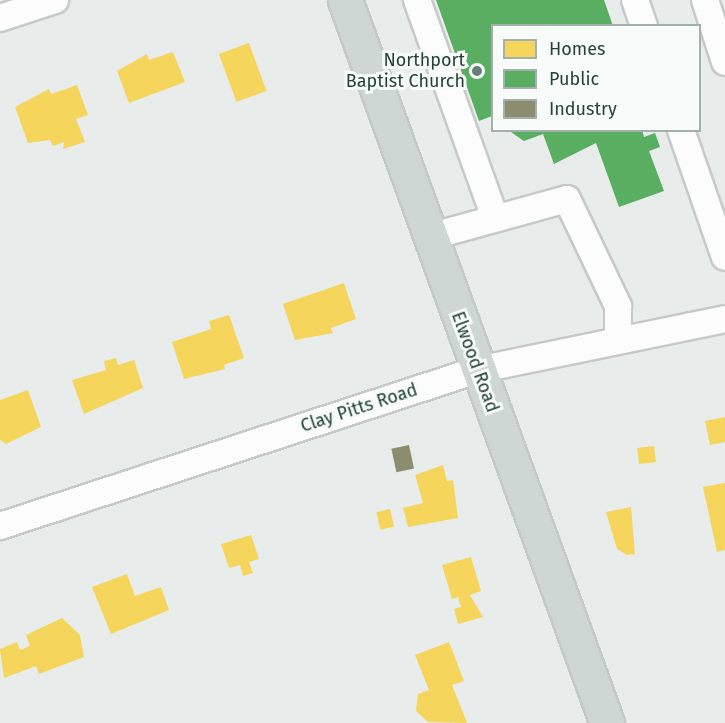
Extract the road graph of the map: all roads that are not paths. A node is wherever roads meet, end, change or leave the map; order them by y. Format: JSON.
{"nodes":[{"id":1,"x":55,"y":0,"type":"edge"},
{"id":2,"x":345,"y":0,"type":"edge"},
{"id":3,"x":417,"y":0,"type":"edge"},
{"id":4,"x":636,"y":0,"type":"edge"},
{"id":5,"x":705,"y":0,"type":"edge"},
{"id":6,"x":0,"y":18,"type":"edge"},
{"id":7,"x":643,"y":24,"type":"edge"},
{"id":8,"x":725,"y":62,"type":"edge"},
{"id":9,"x":682,"y":132,"type":"edge"},
{"id":10,"x":494,"y":215,"type":"junction"},
{"id":11,"x":429,"y":237,"type":"junction"},
{"id":12,"x":725,"y":258,"type":"edge"},
{"id":13,"x":725,"y":319,"type":"edge"},
{"id":14,"x":618,"y":340,"type":"junction"},
{"id":15,"x":477,"y":370,"type":"junction"},
{"id":16,"x":0,"y":526,"type":"edge"},
{"id":17,"x":607,"y":723,"type":"edge"}],
"edges":[{"from":1,"to":6,"type":"street"},
{"from":2,"to":11,"type":"main road","name":"Elwood Road"},
{"from":3,"to":10,"type":"street"},
{"from":4,"to":7,"type":"street"},
{"from":5,"to":8,"type":"street"},
{"from":9,"to":12,"type":"street"},
{"from":10,"to":11,"type":"street"},
{"from":10,"to":14,"type":"street"},
{"from":11,"to":15,"type":"main road","name":"Elwood Road"},
{"from":13,"to":14,"type":"street","name":"Clay Pitts Road"},
{"from":14,"to":15,"type":"street","name":"Clay Pitts Road"},
{"from":15,"to":16,"type":"street","name":"Clay Pitts Road"},
{"from":15,"to":17,"type":"main road","name":"Elwood Road"}]}
